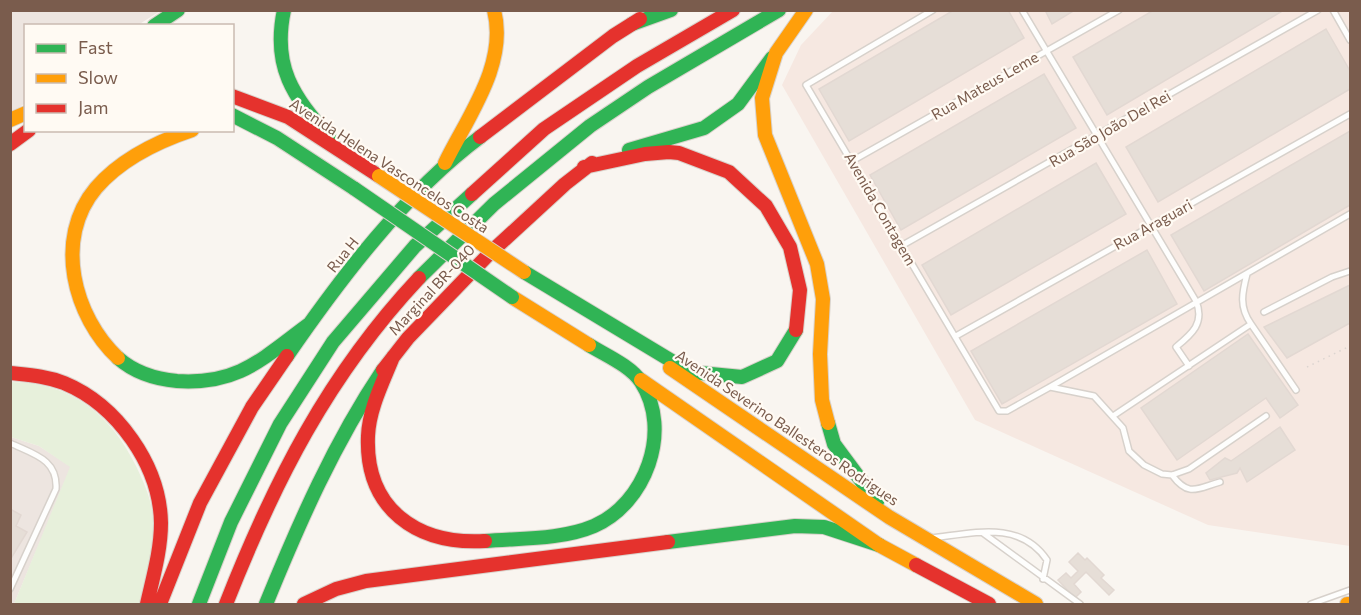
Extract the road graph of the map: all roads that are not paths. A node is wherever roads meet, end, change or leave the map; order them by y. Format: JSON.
{"nodes":[{"id":1,"x":178,"y":10,"type":"edge"},
{"id":2,"x":284,"y":10,"type":"edge"},
{"id":3,"x":494,"y":10,"type":"edge"},
{"id":4,"x":653,"y":10,"type":"edge"},
{"id":5,"x":671,"y":10,"type":"edge"},
{"id":6,"x":733,"y":10,"type":"edge"},
{"id":7,"x":779,"y":10,"type":"edge"},
{"id":8,"x":806,"y":10,"type":"edge"},
{"id":9,"x":933,"y":10,"type":"edge"},
{"id":10,"x":1022,"y":10,"type":"edge"},
{"id":11,"x":1119,"y":10,"type":"edge"},
{"id":12,"x":1318,"y":10,"type":"edge"},
{"id":13,"x":1333,"y":10,"type":"edge"},
{"id":14,"x":157,"y":24,"type":"edge"},
{"id":15,"x":632,"y":24,"type":"junction"},
{"id":16,"x":1350,"y":40,"type":"edge"},
{"id":17,"x":1046,"y":51,"type":"junction"},
{"id":18,"x":776,"y":53,"type":"junction"},
{"id":19,"x":234,"y":97,"type":"edge"},
{"id":20,"x":1350,"y":114,"type":"edge"},
{"id":21,"x":234,"y":116,"type":"edge"},
{"id":22,"x":234,"y":130,"type":"edge"},
{"id":23,"x":26,"y":132,"type":"edge"},
{"id":24,"x":187,"y":132,"type":"edge"},
{"id":25,"x":1096,"y":136,"type":"junction"},
{"id":26,"x":277,"y":138,"type":"junction"},
{"id":27,"x":10,"y":144,"type":"edge"},
{"id":28,"x":343,"y":152,"type":"junction"},
{"id":29,"x":852,"y":161,"type":"junction"},
{"id":30,"x":444,"y":163,"type":"junction"},
{"id":31,"x":584,"y":167,"type":"junction"},
{"id":32,"x":1350,"y":214,"type":"edge"},
{"id":33,"x":1150,"y":226,"type":"junction"},
{"id":34,"x":901,"y":246,"type":"junction"},
{"id":35,"x":1350,"y":271,"type":"edge"},
{"id":36,"x":524,"y":273,"type":"joint"},
{"id":37,"x":1247,"y":274,"type":"junction"},
{"id":38,"x":1196,"y":302,"type":"junction"},
{"id":39,"x":577,"y":305,"type":"junction"},
{"id":40,"x":1264,"y":312,"type":"dead end"},
{"id":41,"x":1251,"y":324,"type":"junction"},
{"id":42,"x":308,"y":325,"type":"junction"},
{"id":43,"x":956,"y":336,"type":"junction"},
{"id":44,"x":393,"y":357,"type":"junction"},
{"id":45,"x":1189,"y":366,"type":"junction"},
{"id":46,"x":10,"y":373,"type":"edge"},
{"id":47,"x":641,"y":380,"type":"junction"},
{"id":48,"x":1050,"y":387,"type":"junction"},
{"id":49,"x":1296,"y":390,"type":"dead end"},
{"id":50,"x":1113,"y":416,"type":"junction"},
{"id":51,"x":1266,"y":416,"type":"dead end"},
{"id":52,"x":10,"y":443,"type":"edge"},
{"id":53,"x":1172,"y":476,"type":"junction"},
{"id":54,"x":1220,"y":482,"type":"dead end"},
{"id":55,"x":889,"y":517,"type":"junction"},
{"id":56,"x":982,"y":532,"type":"junction"},
{"id":57,"x":924,"y":538,"type":"junction"},
{"id":58,"x":879,"y":545,"type":"junction"},
{"id":59,"x":1043,"y":579,"type":"junction"},
{"id":60,"x":11,"y":586,"type":"edge"},
{"id":61,"x":1350,"y":590,"type":"edge"},
{"id":62,"x":147,"y":604,"type":"edge"},
{"id":63,"x":160,"y":604,"type":"edge"},
{"id":64,"x":199,"y":604,"type":"edge"},
{"id":65,"x":226,"y":604,"type":"edge"},
{"id":66,"x":266,"y":604,"type":"edge"},
{"id":67,"x":304,"y":604,"type":"edge"},
{"id":68,"x":989,"y":604,"type":"edge"},
{"id":69,"x":1036,"y":604,"type":"edge"},
{"id":70,"x":1080,"y":604,"type":"edge"},
{"id":71,"x":1311,"y":604,"type":"edge"}],
"edges":[{"from":1,"to":14,"type":"main road"},
{"from":2,"to":28,"type":"main road"},
{"from":3,"to":30,"type":"main road"},
{"from":4,"to":15,"type":"main road","name":"Rua H"},
{"from":5,"to":15,"type":"main road"},
{"from":6,"to":64,"type":"main road"},
{"from":7,"to":65,"type":"main road"},
{"from":8,"to":18,"type":"main road","name":"Marginal BR-040"},
{"from":9,"to":29,"type":"lane","name":"Avenida Contagem"},
{"from":10,"to":17,"type":"lane"},
{"from":11,"to":17,"type":"lane","name":"Rua Mateus Leme"},
{"from":12,"to":25,"type":"lane","name":"Rua São João Del Rei"},
{"from":13,"to":16,"type":"lane"},
{"from":15,"to":30,"type":"main road","name":"Rua H"},
{"from":17,"to":25,"type":"lane"},
{"from":17,"to":29,"type":"lane","name":"Rua Mateus Leme"},
{"from":18,"to":31,"type":"main road","name":"Marginal BR-040"},
{"from":18,"to":55,"type":"main road"},
{"from":19,"to":28,"type":"main road","name":"Avenida Helena Vasconcelos Costa"},
{"from":20,"to":33,"type":"lane","name":"Rua Araguari"},
{"from":21,"to":26,"type":"main road"},
{"from":22,"to":26,"type":"main road"},
{"from":23,"to":27,"type":"main road"},
{"from":24,"to":42,"type":"main road"},
{"from":25,"to":33,"type":"lane"},
{"from":25,"to":34,"type":"lane","name":"Rua São João Del Rei"},
{"from":26,"to":47,"type":"main road","bridge":true},
{"from":28,"to":36,"type":"main road","name":"Avenida Helena Vasconcelos Costa","bridge":true},
{"from":29,"to":34,"type":"lane","name":"Avenida Contagem"},
{"from":30,"to":42,"type":"main road","name":"Rua H"},
{"from":31,"to":39,"type":"main road"},
{"from":31,"to":44,"type":"main road","name":"Marginal BR-040"},
{"from":32,"to":37,"type":"lane","name":"Avenida Contagem"},
{"from":33,"to":38,"type":"lane"},
{"from":33,"to":43,"type":"lane","name":"Rua Araguari"},
{"from":34,"to":43,"type":"lane","name":"Avenida Contagem"},
{"from":35,"to":40,"type":"lane"},
{"from":36,"to":39,"type":"main road","name":"Avenida Severino Ballesteros Rodrigues"},
{"from":37,"to":38,"type":"lane","name":"Avenida Contagem"},
{"from":37,"to":41,"type":"lane"},
{"from":38,"to":45,"type":"lane"},
{"from":38,"to":48,"type":"lane","name":"Avenida Contagem"},
{"from":39,"to":55,"type":"main road","name":"Avenida Severino Ballesteros Rodrigues"},
{"from":41,"to":45,"type":"lane"},
{"from":41,"to":49,"type":"lane"},
{"from":42,"to":63,"type":"main road","name":"Rua H"},
{"from":43,"to":48,"type":"lane","name":"Avenida Contagem"},
{"from":44,"to":47,"type":"main road"},
{"from":44,"to":66,"type":"main road","name":"Marginal BR-040"},
{"from":45,"to":50,"type":"lane"},
{"from":46,"to":62,"type":"main road"},
{"from":47,"to":58,"type":"main road"},
{"from":48,"to":50,"type":"lane"},
{"from":50,"to":53,"type":"lane"},
{"from":51,"to":53,"type":"lane"},
{"from":52,"to":60,"type":"lane"},
{"from":53,"to":54,"type":"lane"},
{"from":55,"to":57,"type":"main road","name":"Avenida Severino Ballesteros Rodrigues"},
{"from":56,"to":57,"type":"lane"},
{"from":56,"to":59,"type":"lane"},
{"from":56,"to":59,"type":"lane"},
{"from":57,"to":69,"type":"main road","name":"Avenida Severino Ballesteros Rodrigues"},
{"from":58,"to":67,"type":"main road"},
{"from":58,"to":68,"type":"main road"},
{"from":59,"to":70,"type":"lane"},
{"from":61,"to":71,"type":"lane"}]}
